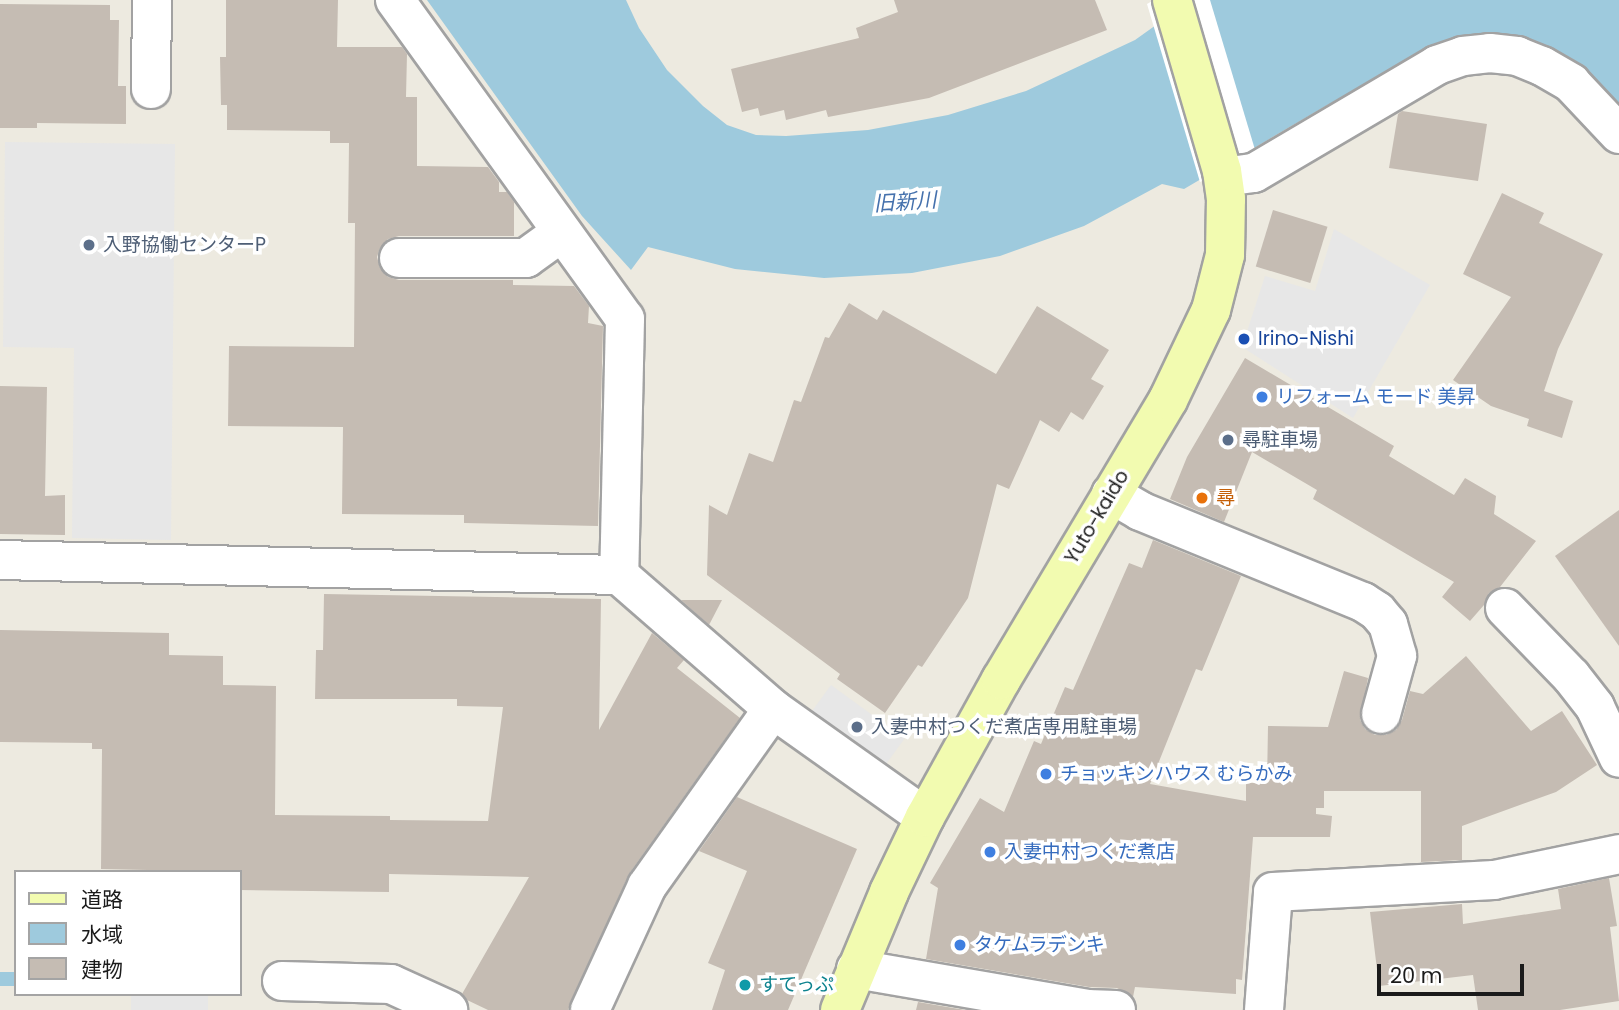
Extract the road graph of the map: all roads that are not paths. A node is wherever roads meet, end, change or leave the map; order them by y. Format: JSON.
{"nodes":[{"id":1,"x":152,"y":0,"type":"edge"},
{"id":2,"x":395,"y":0,"type":"edge"},
{"id":3,"x":1172,"y":0,"type":"edge"},
{"id":4,"x":151,"y":89,"type":"dead end"},
{"id":5,"x":1619,"y":134,"type":"edge"},
{"id":6,"x":1223,"y":174,"type":"junction"},
{"id":7,"x":562,"y":232,"type":"junction"},
{"id":8,"x":399,"y":258,"type":"dead end"},
{"id":9,"x":1111,"y":494,"type":"junction"},
{"id":10,"x":0,"y":561,"type":"edge"},
{"id":11,"x":619,"y":575,"type":"junction"},
{"id":12,"x":1505,"y":607,"type":"dead end"},
{"id":13,"x":774,"y":709,"type":"junction"},
{"id":14,"x":1381,"y":714,"type":"dead end"},
{"id":15,"x":1619,"y":758,"type":"edge"},
{"id":16,"x":925,"y":817,"type":"junction"},
{"id":17,"x":1619,"y":854,"type":"edge"},
{"id":18,"x":856,"y":969,"type":"junction"},
{"id":19,"x":282,"y":981,"type":"dead end"},
{"id":20,"x":448,"y":1010,"type":"edge"},
{"id":21,"x":590,"y":1010,"type":"edge"},
{"id":22,"x":840,"y":1010,"type":"edge"},
{"id":23,"x":1116,"y":1010,"type":"edge"},
{"id":24,"x":1264,"y":1010,"type":"edge"}],
"edges":[{"from":1,"to":4,"type":"street"},
{"from":2,"to":7,"type":"street"},
{"from":3,"to":6,"type":"street","name":"Yuto-kaido"},
{"from":5,"to":6,"type":"street"},
{"from":6,"to":9,"type":"street","name":"Yuto-kaido"},
{"from":7,"to":8,"type":"street"},
{"from":7,"to":11,"type":"street"},
{"from":9,"to":14,"type":"street"},
{"from":9,"to":16,"type":"street","name":"Yuto-kaido"},
{"from":10,"to":11,"type":"street"},
{"from":11,"to":13,"type":"street"},
{"from":12,"to":15,"type":"street"},
{"from":13,"to":16,"type":"street"},
{"from":13,"to":21,"type":"street"},
{"from":16,"to":18,"type":"street","name":"Yuto-kaido"},
{"from":17,"to":24,"type":"street"},
{"from":18,"to":22,"type":"street","name":"Yuto-kaido"},
{"from":18,"to":23,"type":"street"},
{"from":19,"to":20,"type":"street"}]}
